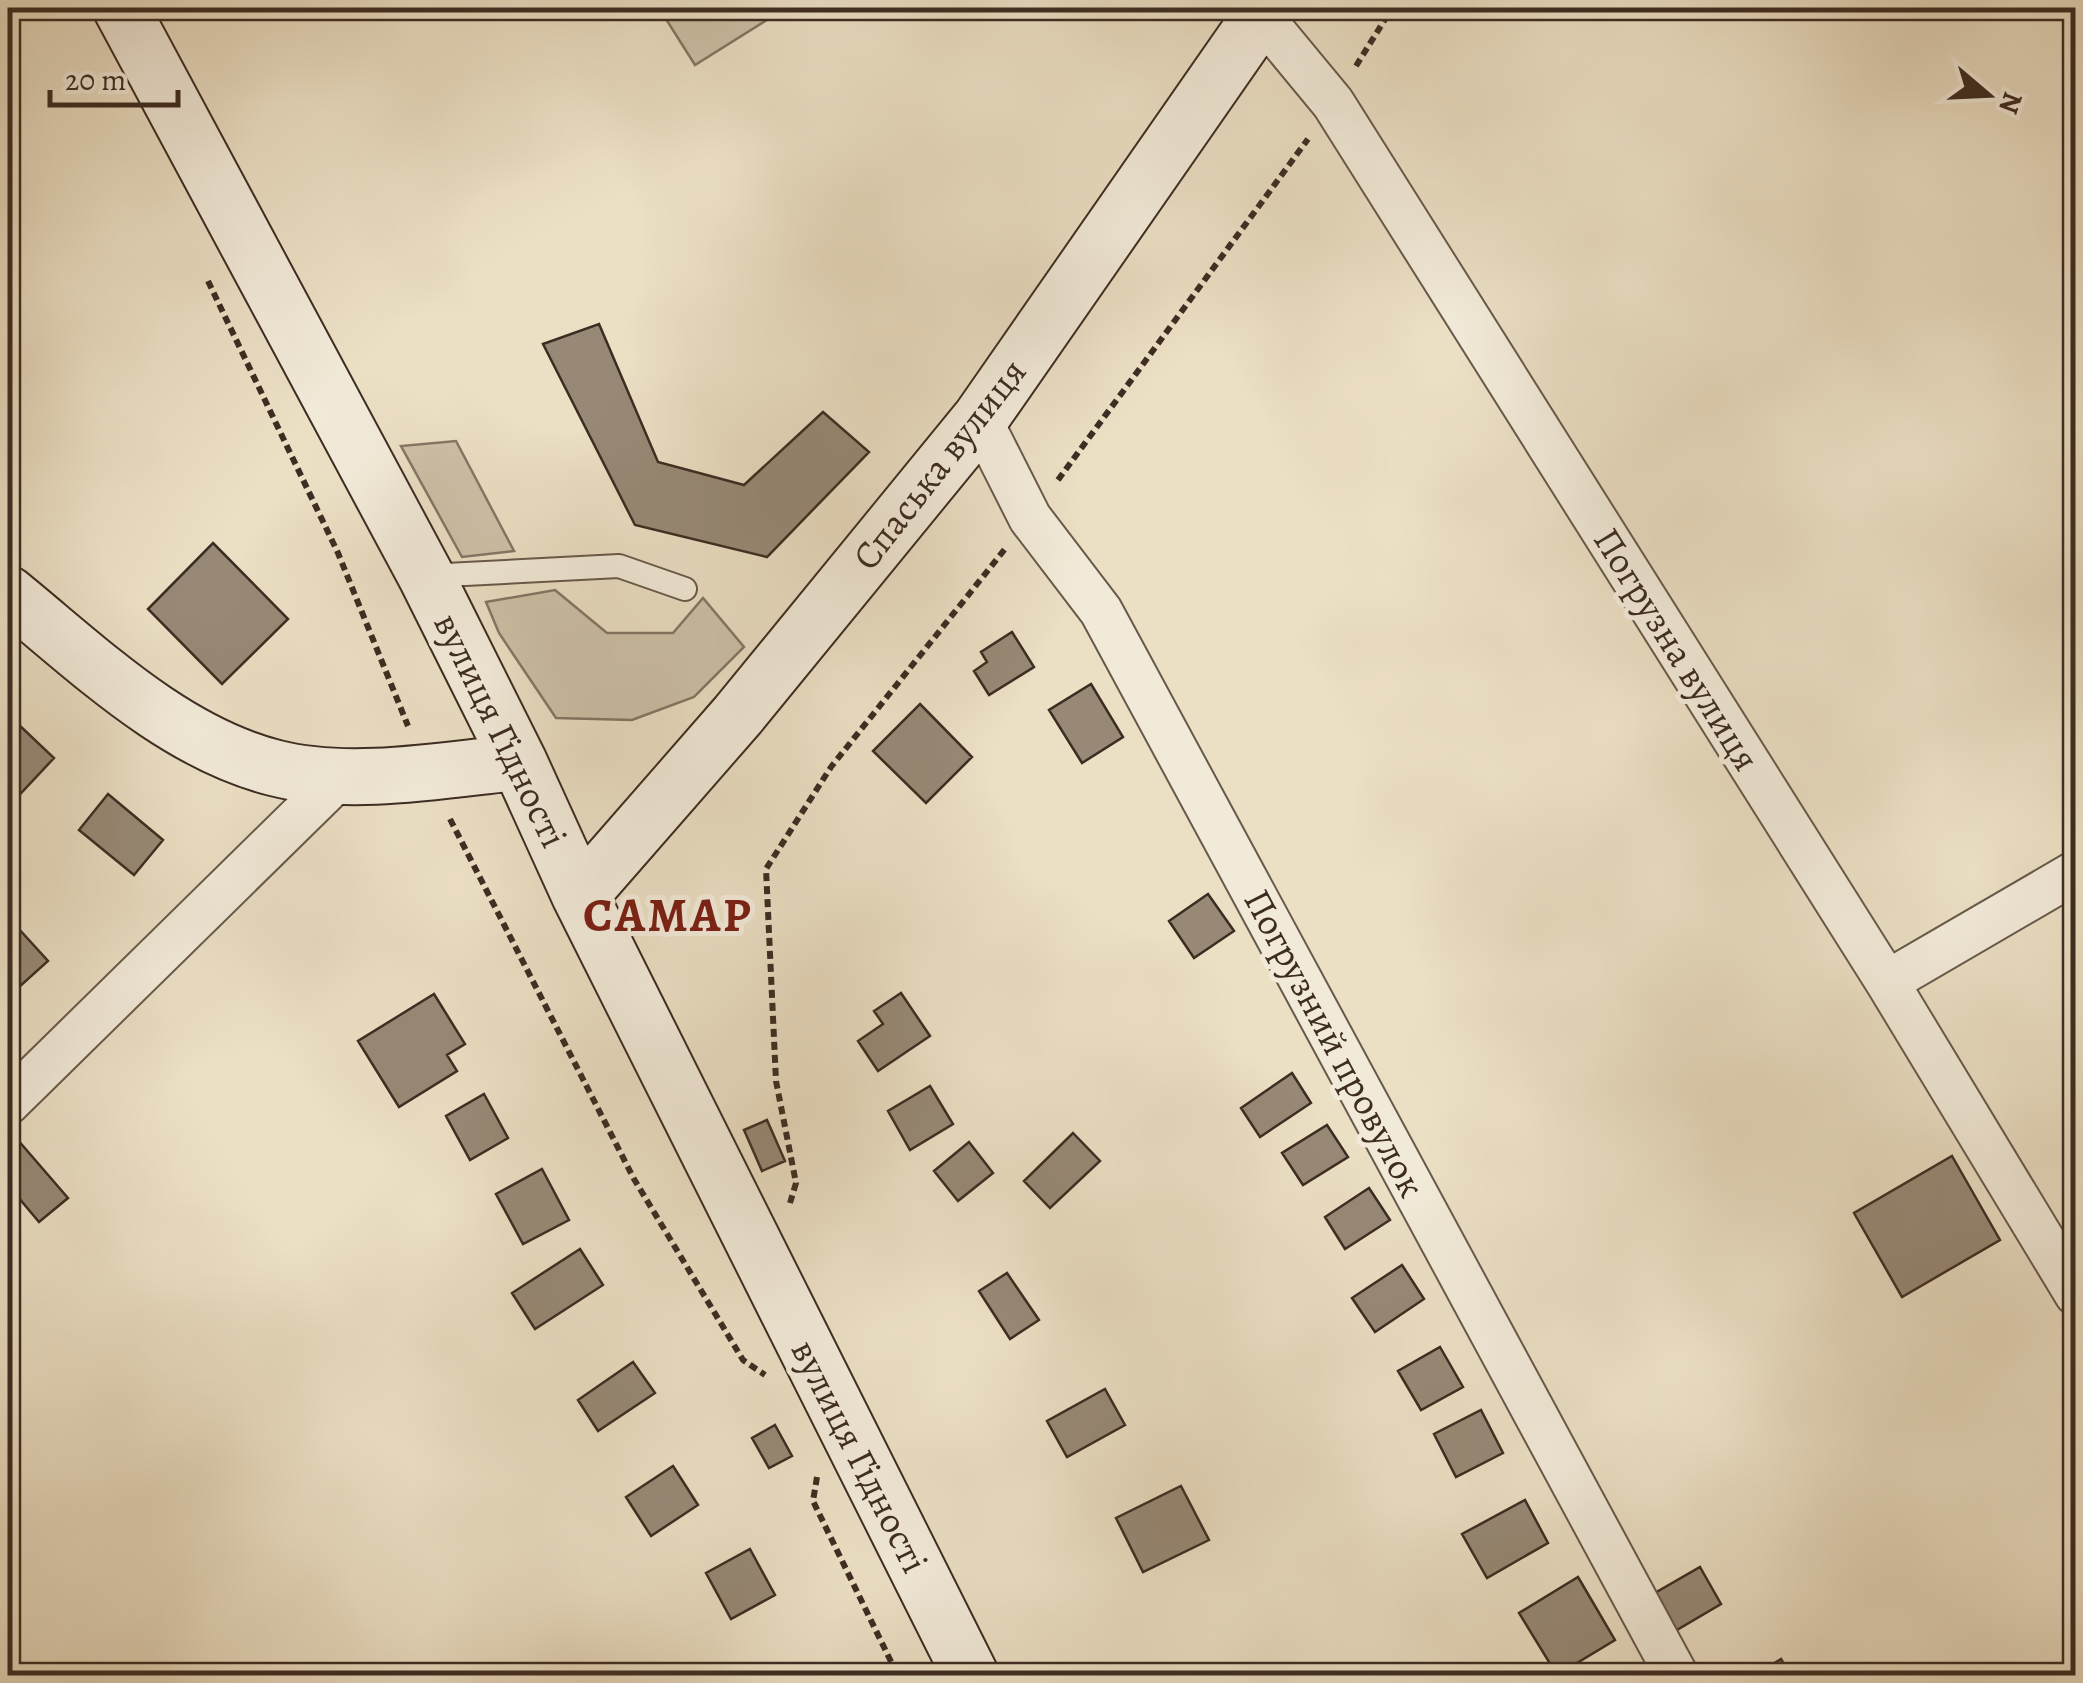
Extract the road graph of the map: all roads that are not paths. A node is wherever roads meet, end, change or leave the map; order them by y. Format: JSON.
{"nodes":[{"id":1,"x":122,"y":8,"type":"edge"},
{"id":2,"x":1264,"y":12,"type":"edge"},
{"id":3,"x":980,"y":419,"type":"junction"},
{"id":4,"x":426,"y":576,"type":"junction"},
{"id":5,"x":684,"y":588,"type":"dead end"},
{"id":6,"x":8,"y":594,"type":"edge"},
{"id":7,"x":519,"y":762,"type":"junction"},
{"id":8,"x":341,"y":776,"type":"junction"},
{"id":9,"x":2076,"y":872,"type":"edge"},
{"id":10,"x":580,"y":896,"type":"junction"},
{"id":11,"x":1888,"y":982,"type":"junction"},
{"id":12,"x":8,"y":1102,"type":"edge"},
{"id":13,"x":2076,"y":1294,"type":"edge"},
{"id":14,"x":971,"y":1676,"type":"edge"},
{"id":15,"x":1678,"y":1676,"type":"edge"}],
"edges":[{"from":1,"to":4,"type":"main road","name":"вулиця Гідності"},
{"from":2,"to":3,"type":"main road","name":"Спаська вулиця"},
{"from":2,"to":11,"type":"street","name":"Погрузна вулиця"},
{"from":3,"to":10,"type":"main road","name":"Спаська вулиця"},
{"from":3,"to":15,"type":"street","name":"Погрузний провулок"},
{"from":4,"to":5,"type":"lane"},
{"from":4,"to":7,"type":"main road","name":"вулиця Гідності"},
{"from":6,"to":8,"type":"main road"},
{"from":7,"to":8,"type":"main road"},
{"from":7,"to":10,"type":"main road","name":"вулиця Гідності"},
{"from":8,"to":12,"type":"street"},
{"from":9,"to":11,"type":"street"},
{"from":10,"to":14,"type":"main road","name":"вулиця Гідності"},
{"from":11,"to":13,"type":"street","name":"Погрузна вулиця"}]}
